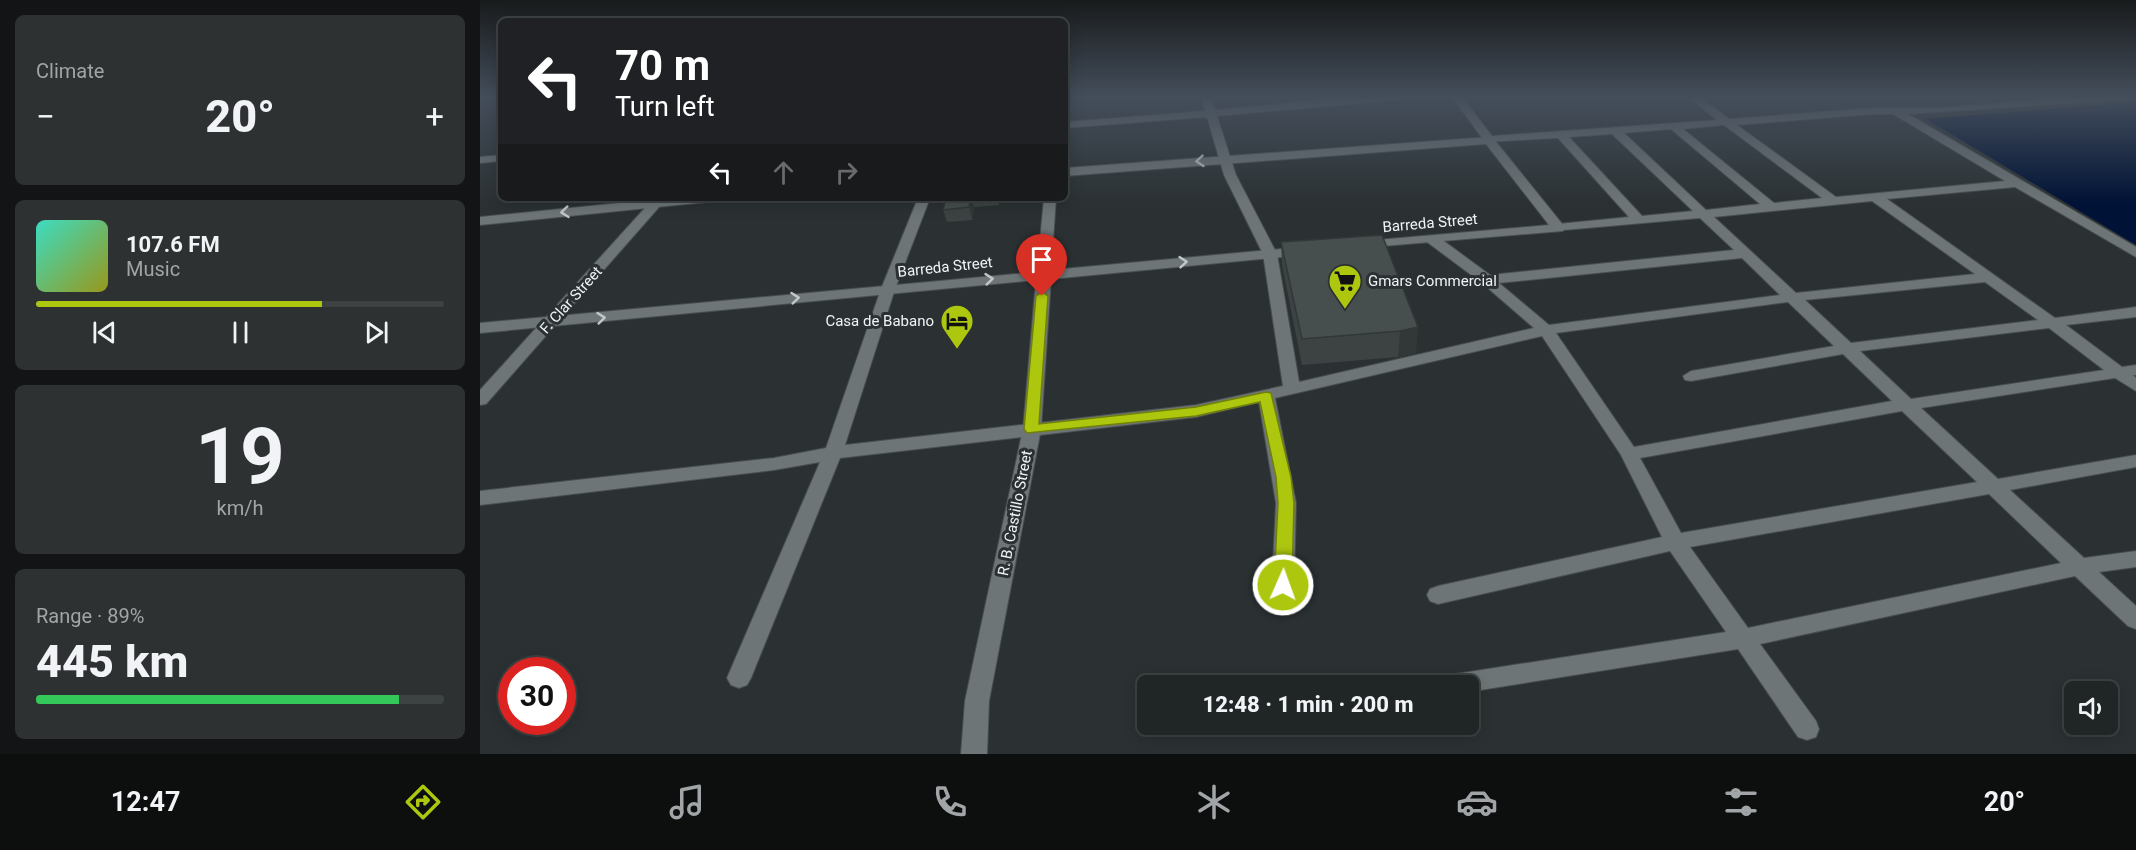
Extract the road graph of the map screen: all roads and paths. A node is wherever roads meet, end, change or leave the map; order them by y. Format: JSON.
{"nodes":[{"id":1,"x":1217,"y":132,"type":"edge"},
{"id":2,"x":1483,"y":132,"type":"edge"},
{"id":3,"x":1599,"y":132,"type":"edge"},
{"id":4,"x":1616,"y":132,"type":"edge"},
{"id":5,"x":1681,"y":132,"type":"edge"},
{"id":6,"x":1739,"y":132,"type":"edge"},
{"id":7,"x":1931,"y":132,"type":"edge"},
{"id":8,"x":1561,"y":135,"type":"junction"},
{"id":9,"x":1489,"y":140,"type":"junction"},
{"id":10,"x":498,"y":159,"type":"edge"},
{"id":11,"x":1225,"y":159,"type":"junction"},
{"id":12,"x":480,"y":160,"type":"edge"},
{"id":13,"x":1068,"y":172,"type":"edge"},
{"id":14,"x":2017,"y":183,"type":"junction"},
{"id":15,"x":1875,"y":197,"type":"junction"},
{"id":16,"x":650,"y":201,"type":"edge"},
{"id":17,"x":658,"y":201,"type":"edge"},
{"id":18,"x":923,"y":201,"type":"edge"},
{"id":19,"x":1050,"y":201,"type":"edge"},
{"id":20,"x":1833,"y":201,"type":"junction"},
{"id":21,"x":1771,"y":207,"type":"junction"},
{"id":22,"x":1706,"y":213,"type":"junction"},
{"id":23,"x":1638,"y":219,"type":"junction"},
{"id":24,"x":480,"y":221,"type":"edge"},
{"id":25,"x":1558,"y":228,"type":"junction"},
{"id":26,"x":1432,"y":239,"type":"junction"},
{"id":27,"x":1351,"y":247,"type":"edge"},
{"id":28,"x":1316,"y":250,"type":"edge"},
{"id":29,"x":1748,"y":253,"type":"junction"},
{"id":30,"x":2136,"y":253,"type":"edge"},
{"id":31,"x":1270,"y":254,"type":"junction"},
{"id":32,"x":1044,"y":274,"type":"junction"},
{"id":33,"x":1988,"y":277,"type":"junction"},
{"id":34,"x":1487,"y":280,"type":"junction"},
{"id":35,"x":888,"y":289,"type":"junction"},
{"id":36,"x":1796,"y":297,"type":"junction"},
{"id":37,"x":2136,"y":312,"type":"edge"},
{"id":38,"x":2050,"y":321,"type":"junction"},
{"id":39,"x":552,"y":323,"type":"junction"},
{"id":40,"x":480,"y":328,"type":"edge"},
{"id":41,"x":1546,"y":330,"type":"junction"},
{"id":42,"x":1850,"y":348,"type":"junction"},
{"id":43,"x":2127,"y":371,"type":"edge"},
{"id":44,"x":1691,"y":376,"type":"dead end"},
{"id":45,"x":2136,"y":386,"type":"edge"},
{"id":46,"x":1292,"y":390,"type":"junction"},
{"id":47,"x":1266,"y":396,"type":"junction"},
{"id":48,"x":480,"y":400,"type":"edge"},
{"id":49,"x":1909,"y":404,"type":"junction"},
{"id":50,"x":1032,"y":429,"type":"junction"},
{"id":51,"x":833,"y":453,"type":"junction"},
{"id":52,"x":1629,"y":454,"type":"junction"},
{"id":53,"x":2136,"y":461,"type":"edge"},
{"id":54,"x":1995,"y":486,"type":"junction"},
{"id":55,"x":480,"y":498,"type":"edge"},
{"id":56,"x":1675,"y":542,"type":"junction"},
{"id":57,"x":2136,"y":559,"type":"edge"},
{"id":58,"x":2079,"y":567,"type":"junction"},
{"id":59,"x":1283,"y":585,"type":"dead end"},
{"id":60,"x":1438,"y":595,"type":"dead end"},
{"id":61,"x":2136,"y":620,"type":"edge"},
{"id":62,"x":1742,"y":639,"type":"junction"},
{"id":63,"x":739,"y":678,"type":"dead end"},
{"id":64,"x":1479,"y":680,"type":"edge"},
{"id":65,"x":1807,"y":729,"type":"dead end"},
{"id":66,"x":974,"y":754,"type":"edge"}],
"edges":[{"from":1,"to":11,"type":"street"},
{"from":2,"to":9,"type":"street"},
{"from":3,"to":8,"type":"street"},
{"from":4,"to":22,"type":"street"},
{"from":5,"to":21,"type":"street"},
{"from":6,"to":20,"type":"street"},
{"from":7,"to":14,"type":"street"},
{"from":8,"to":9,"type":"street"},
{"from":8,"to":23,"type":"street"},
{"from":9,"to":11,"type":"street"},
{"from":9,"to":25,"type":"street"},
{"from":10,"to":12,"type":"street"},
{"from":11,"to":13,"type":"street","one_way":true},
{"from":11,"to":31,"type":"street"},
{"from":14,"to":15,"type":"street","name":"Barreda Street"},
{"from":14,"to":30,"type":"street"},
{"from":15,"to":20,"type":"street","name":"Barreda Street"},
{"from":15,"to":33,"type":"street"},
{"from":16,"to":24,"type":"street","one_way":true},
{"from":17,"to":39,"type":"street","name":"F. Clar Street"},
{"from":18,"to":35,"type":"street"},
{"from":19,"to":32,"type":"street","name":"R. B. Castillo Street"},
{"from":20,"to":21,"type":"street","name":"Barreda Street"},
{"from":21,"to":22,"type":"street","name":"Barreda Street"},
{"from":22,"to":23,"type":"street","name":"Barreda Street"},
{"from":22,"to":29,"type":"street"},
{"from":23,"to":25,"type":"street","name":"Barreda Street"},
{"from":25,"to":26,"type":"street","name":"Barreda Street"},
{"from":26,"to":27,"type":"street","name":"Barreda Street"},
{"from":26,"to":34,"type":"street"},
{"from":28,"to":31,"type":"street","name":"Barreda Street"},
{"from":29,"to":34,"type":"street"},
{"from":29,"to":36,"type":"street"},
{"from":32,"to":31,"type":"street","name":"Barreda Street","one_way":true},
{"from":31,"to":46,"type":"street"},
{"from":35,"to":32,"type":"street","name":"Barreda Street","one_way":true},
{"from":32,"to":50,"type":"street","name":"R. B. Castillo Street"},
{"from":33,"to":36,"type":"street"},
{"from":33,"to":38,"type":"street"},
{"from":34,"to":41,"type":"street"},
{"from":39,"to":35,"type":"street","name":"Barreda Street","one_way":true},
{"from":35,"to":51,"type":"street"},
{"from":36,"to":41,"type":"street"},
{"from":36,"to":42,"type":"street"},
{"from":37,"to":38,"type":"street"},
{"from":38,"to":42,"type":"street"},
{"from":38,"to":43,"type":"street"},
{"from":39,"to":40,"type":"street","name":"Barreda Street"},
{"from":39,"to":48,"type":"street","name":"F. Clar Street"},
{"from":41,"to":46,"type":"street"},
{"from":41,"to":52,"type":"street"},
{"from":42,"to":44,"type":"street"},
{"from":42,"to":49,"type":"street"},
{"from":43,"to":45,"type":"street"},
{"from":43,"to":49,"type":"street"},
{"from":46,"to":47,"type":"street"},
{"from":47,"to":50,"type":"street"},
{"from":47,"to":59,"type":"street"},
{"from":49,"to":52,"type":"street"},
{"from":49,"to":54,"type":"street"},
{"from":50,"to":51,"type":"street"},
{"from":50,"to":66,"type":"street","name":"R. B. Castillo Street"},
{"from":51,"to":55,"type":"street"},
{"from":51,"to":63,"type":"street"},
{"from":52,"to":56,"type":"street"},
{"from":53,"to":54,"type":"street"},
{"from":54,"to":56,"type":"street"},
{"from":54,"to":58,"type":"street"},
{"from":56,"to":60,"type":"street"},
{"from":56,"to":62,"type":"street"},
{"from":57,"to":58,"type":"street"},
{"from":58,"to":61,"type":"street"},
{"from":58,"to":62,"type":"street"},
{"from":62,"to":64,"type":"street"},
{"from":62,"to":65,"type":"street"}]}
